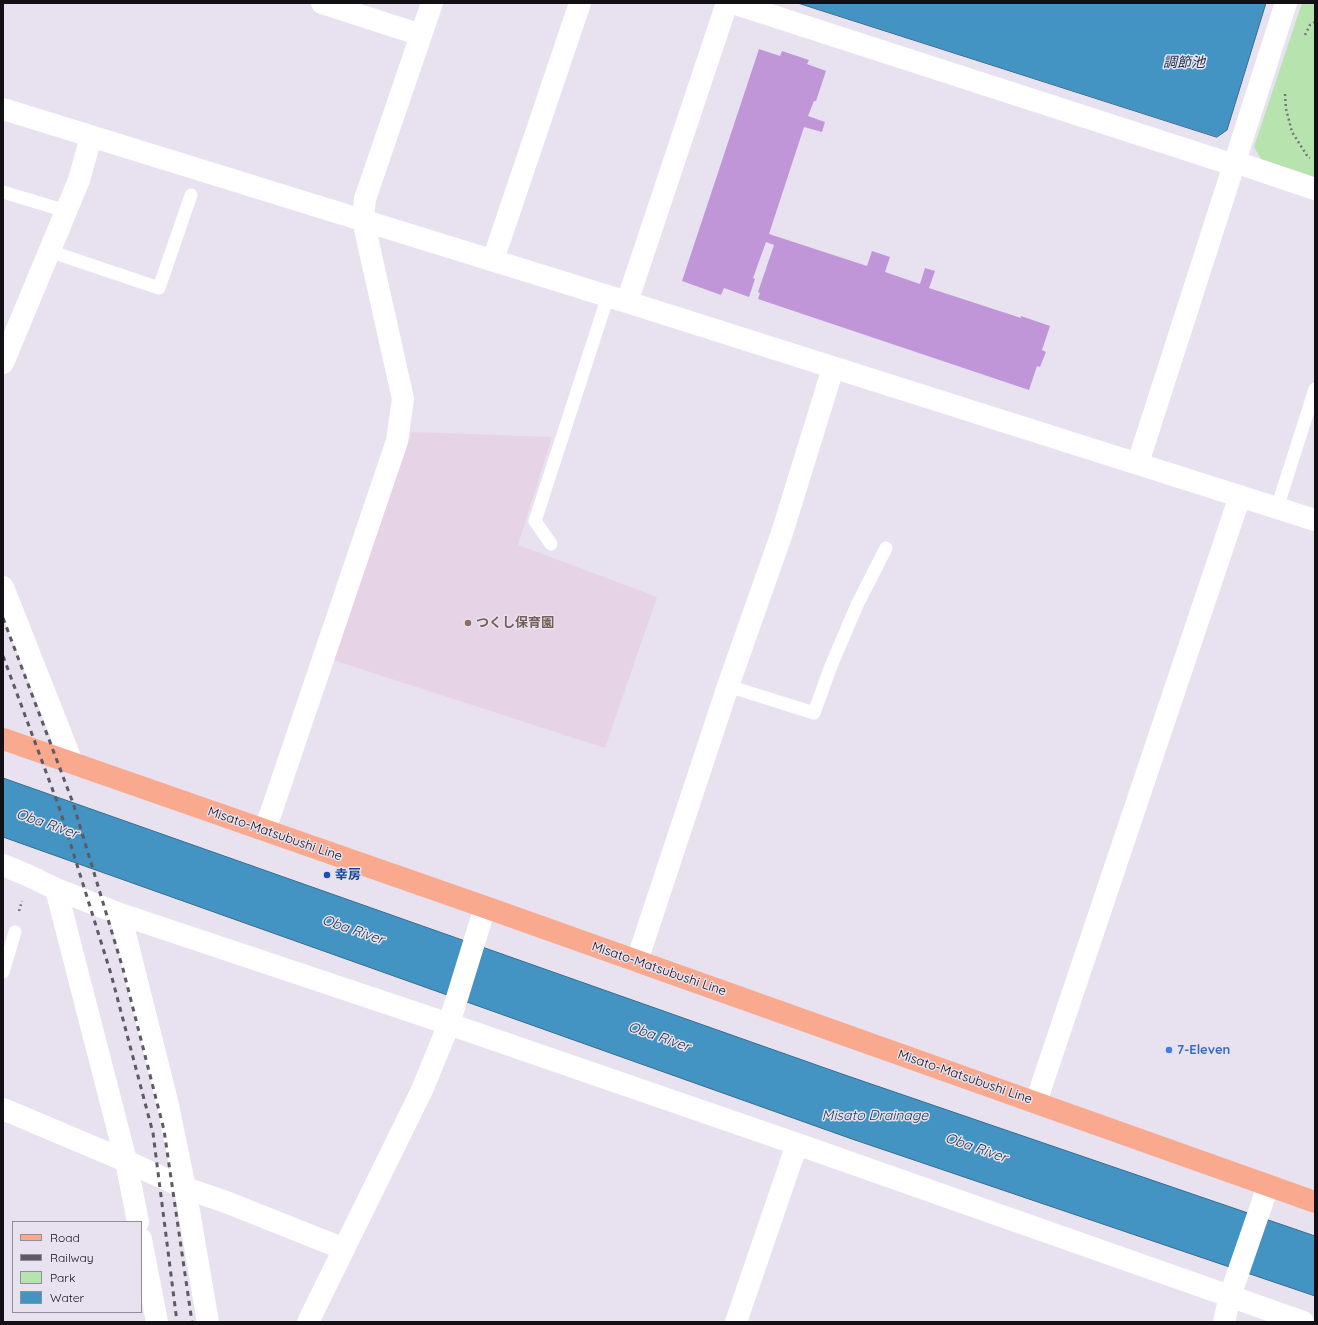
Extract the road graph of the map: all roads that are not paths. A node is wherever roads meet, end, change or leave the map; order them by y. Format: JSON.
{"nodes":[{"id":1,"x":322,"y":3,"type":"edge"},
{"id":2,"x":432,"y":3,"type":"edge"},
{"id":3,"x":580,"y":3,"type":"edge"},
{"id":4,"x":727,"y":3,"type":"edge"},
{"id":5,"x":733,"y":3,"type":"edge"},
{"id":6,"x":1286,"y":3,"type":"edge"},
{"id":7,"x":421,"y":35,"type":"junction"},
{"id":8,"x":3,"y":109,"type":"edge"},
{"id":9,"x":91,"y":137,"type":"junction"},
{"id":10,"x":1235,"y":164,"type":"junction"},
{"id":11,"x":1315,"y":189,"type":"edge"},
{"id":12,"x":3,"y":192,"type":"edge"},
{"id":13,"x":191,"y":195,"type":"dead end"},
{"id":14,"x":66,"y":211,"type":"junction"},
{"id":15,"x":363,"y":220,"type":"junction"},
{"id":16,"x":49,"y":251,"type":"junction"},
{"id":17,"x":493,"y":260,"type":"junction"},
{"id":18,"x":618,"y":299,"type":"junction"},
{"id":19,"x":3,"y":363,"type":"edge"},
{"id":20,"x":833,"y":368,"type":"junction"},
{"id":21,"x":1315,"y":389,"type":"edge"},
{"id":22,"x":1138,"y":463,"type":"junction"},
{"id":23,"x":1240,"y":496,"type":"junction"},
{"id":24,"x":1276,"y":508,"type":"junction"},
{"id":25,"x":1315,"y":520,"type":"edge"},
{"id":26,"x":550,"y":544,"type":"dead end"},
{"id":27,"x":886,"y":548,"type":"dead end"},
{"id":28,"x":3,"y":587,"type":"edge"},
{"id":29,"x":728,"y":686,"type":"junction"},
{"id":30,"x":3,"y":739,"type":"edge"},
{"id":31,"x":72,"y":762,"type":"junction"},
{"id":32,"x":265,"y":830,"type":"junction"},
{"id":33,"x":3,"y":865,"type":"edge"},
{"id":34,"x":56,"y":889,"type":"junction"},
{"id":35,"x":485,"y":907,"type":"junction"},
{"id":36,"x":120,"y":914,"type":"junction"},
{"id":37,"x":14,"y":932,"type":"road end"},
{"id":38,"x":637,"y":962,"type":"junction"},
{"id":39,"x":3,"y":972,"type":"edge"},
{"id":40,"x":451,"y":1016,"type":"junction"},
{"id":41,"x":1036,"y":1102,"type":"junction"},
{"id":42,"x":3,"y":1109,"type":"edge"},
{"id":43,"x":797,"y":1144,"type":"junction"},
{"id":44,"x":126,"y":1161,"type":"junction"},
{"id":45,"x":185,"y":1188,"type":"junction"},
{"id":46,"x":1265,"y":1196,"type":"junction"},
{"id":47,"x":1315,"y":1202,"type":"edge"},
{"id":48,"x":138,"y":1221,"type":"edge"},
{"id":49,"x":142,"y":1245,"type":"edge"},
{"id":50,"x":344,"y":1249,"type":"junction"},
{"id":51,"x":1232,"y":1289,"type":"junction"},
{"id":52,"x":156,"y":1322,"type":"edge"},
{"id":53,"x":208,"y":1322,"type":"edge"},
{"id":54,"x":308,"y":1322,"type":"edge"},
{"id":55,"x":736,"y":1322,"type":"edge"},
{"id":56,"x":1224,"y":1322,"type":"edge"},
{"id":57,"x":1303,"y":1322,"type":"edge"}],
"edges":[{"from":1,"to":7,"type":"street"},
{"from":2,"to":7,"type":"street"},
{"from":3,"to":17,"type":"street"},
{"from":4,"to":18,"type":"street"},
{"from":5,"to":10,"type":"street"},
{"from":6,"to":10,"type":"street"},
{"from":7,"to":15,"type":"street"},
{"from":8,"to":9,"type":"street"},
{"from":9,"to":14,"type":"street"},
{"from":9,"to":15,"type":"street"},
{"from":10,"to":11,"type":"street"},
{"from":10,"to":22,"type":"street"},
{"from":12,"to":14,"type":"lane"},
{"from":13,"to":16,"type":"lane"},
{"from":14,"to":16,"type":"street"},
{"from":15,"to":17,"type":"street"},
{"from":15,"to":32,"type":"street"},
{"from":16,"to":19,"type":"street"},
{"from":17,"to":18,"type":"street"},
{"from":18,"to":20,"type":"street"},
{"from":18,"to":26,"type":"lane"},
{"from":20,"to":22,"type":"street"},
{"from":20,"to":29,"type":"street"},
{"from":21,"to":24,"type":"lane"},
{"from":22,"to":23,"type":"street"},
{"from":23,"to":24,"type":"street"},
{"from":23,"to":41,"type":"street"},
{"from":24,"to":25,"type":"street"},
{"from":27,"to":29,"type":"lane"},
{"from":28,"to":31,"type":"street"},
{"from":29,"to":38,"type":"street"},
{"from":30,"to":31,"type":"main road","name":"Misato-Matsubushi Line"},
{"from":31,"to":32,"type":"main road","name":"Misato-Matsubushi Line"},
{"from":32,"to":35,"type":"main road","name":"Misato-Matsubushi Line"},
{"from":33,"to":34,"type":"street"},
{"from":34,"to":36,"type":"street"},
{"from":34,"to":44,"type":"street"},
{"from":35,"to":38,"type":"main road","name":"Misato-Matsubushi Line"},
{"from":35,"to":40,"type":"street"},
{"from":36,"to":40,"type":"street"},
{"from":36,"to":45,"type":"street"},
{"from":37,"to":39,"type":"lane"},
{"from":38,"to":41,"type":"main road","name":"Misato-Matsubushi Line"},
{"from":40,"to":43,"type":"street"},
{"from":40,"to":50,"type":"street"},
{"from":41,"to":46,"type":"main road","name":"Misato-Matsubushi Line"},
{"from":42,"to":44,"type":"street"},
{"from":43,"to":51,"type":"street"},
{"from":43,"to":55,"type":"street"},
{"from":44,"to":45,"type":"street"},
{"from":44,"to":48,"type":"street"},
{"from":45,"to":50,"type":"street"},
{"from":45,"to":53,"type":"street"},
{"from":46,"to":47,"type":"main road","name":"Misato-Matsubushi Line"},
{"from":46,"to":51,"type":"street"},
{"from":49,"to":52,"type":"street"},
{"from":50,"to":54,"type":"street"},
{"from":51,"to":56,"type":"street"},
{"from":51,"to":57,"type":"street"}]}
